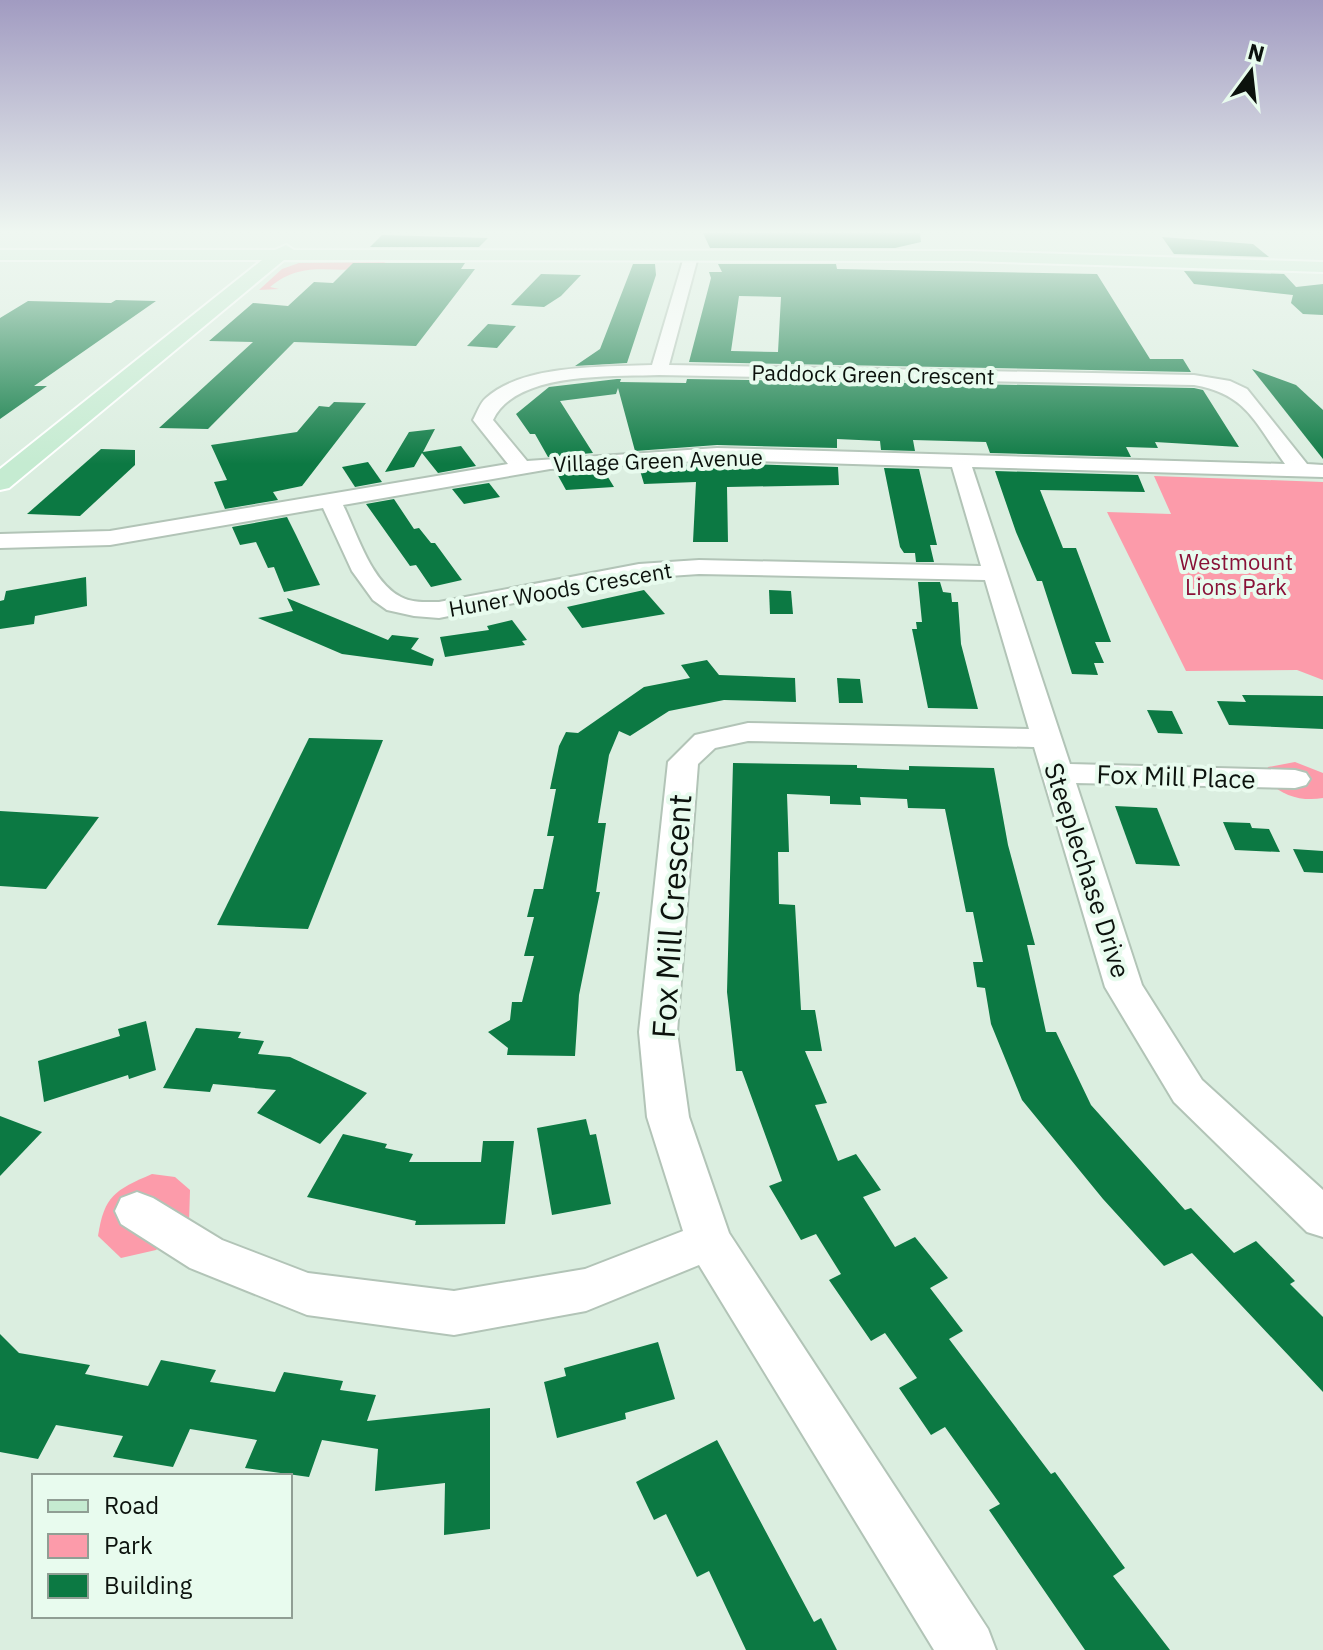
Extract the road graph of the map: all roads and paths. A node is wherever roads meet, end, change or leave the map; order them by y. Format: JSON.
{"nodes":[{"id":1,"x":197,"y":310,"type":"edge"},
{"id":2,"x":204,"y":310,"type":"edge"},
{"id":3,"x":676,"y":310,"type":"edge"},
{"id":4,"x":659,"y":370,"type":"junction"},
{"id":5,"x":0,"y":458,"type":"edge"},
{"id":6,"x":960,"y":461,"type":"junction"},
{"id":7,"x":522,"y":468,"type":"junction"},
{"id":8,"x":1301,"y":471,"type":"junction"},
{"id":9,"x":1323,"y":471,"type":"edge"},
{"id":10,"x":0,"y":482,"type":"edge"},
{"id":11,"x":330,"y":501,"type":"junction"},
{"id":12,"x":0,"y":541,"type":"edge"},
{"id":13,"x":995,"y":573,"type":"junction"},
{"id":14,"x":1052,"y":756,"type":"junction"},
{"id":15,"x":1295,"y":779,"type":"dead end"},
{"id":16,"x":137,"y":1211,"type":"dead end"},
{"id":17,"x":1323,"y":1218,"type":"edge"},
{"id":18,"x":709,"y":1241,"type":"junction"},
{"id":19,"x":967,"y":1650,"type":"edge"}],
"edges":[{"from":1,"to":5,"type":"main road"},
{"from":2,"to":10,"type":"main road"},
{"from":3,"to":4,"type":"street"},
{"from":4,"to":7,"type":"street","name":"Paddock Green Crescent"},
{"from":4,"to":8,"type":"street","name":"Paddock Green Crescent"},
{"from":6,"to":7,"type":"street","name":"Village Green Avenue"},
{"from":6,"to":8,"type":"street","name":"Village Green Avenue"},
{"from":6,"to":13,"type":"street","name":"Steeplechase Drive"},
{"from":7,"to":11,"type":"street","name":"Village Green Avenue"},
{"from":8,"to":9,"type":"street","name":"Village Green Avenue"},
{"from":11,"to":12,"type":"street","name":"Village Green Avenue"},
{"from":11,"to":13,"type":"street","name":"Huner Woods Crescent"},
{"from":13,"to":14,"type":"street","name":"Steeplechase Drive"},
{"from":14,"to":15,"type":"street","name":"Fox Mill Place"},
{"from":14,"to":17,"type":"street","name":"Steeplechase Drive"},
{"from":14,"to":18,"type":"street","name":"Fox Mill Crescent"},
{"from":16,"to":18,"type":"street"},
{"from":18,"to":19,"type":"street","name":"Fox Mill Crescent"}]}
